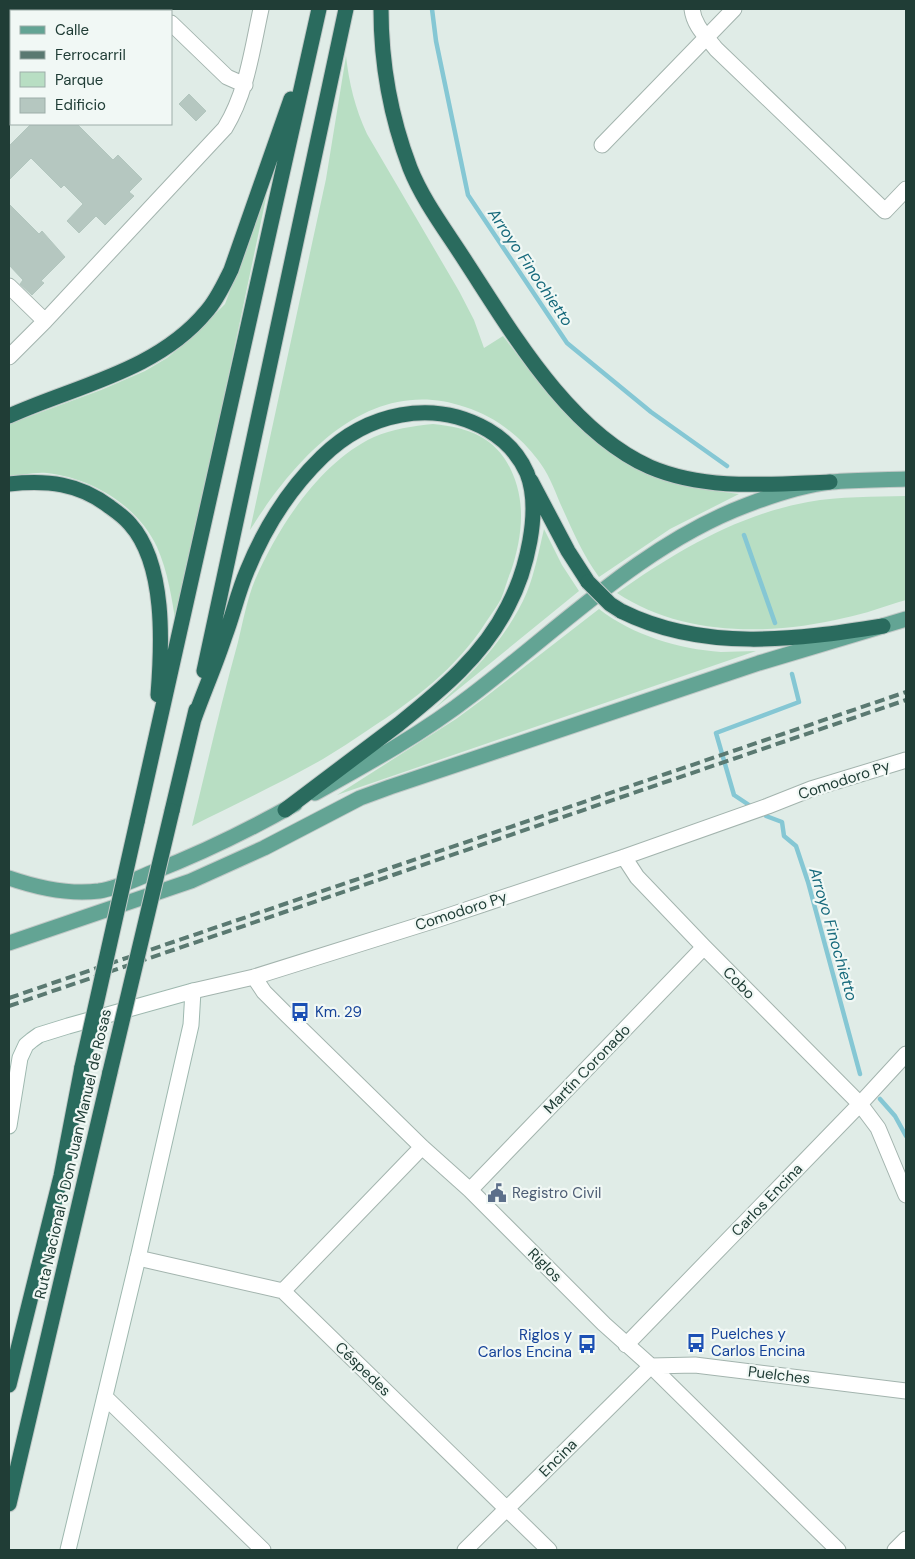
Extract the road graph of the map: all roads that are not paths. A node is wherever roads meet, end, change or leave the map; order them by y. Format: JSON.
{"nodes":[{"id":1,"x":261,"y":9,"type":"edge"},
{"id":2,"x":319,"y":9,"type":"edge"},
{"id":3,"x":346,"y":9,"type":"edge"},
{"id":4,"x":381,"y":9,"type":"edge"},
{"id":5,"x":692,"y":9,"type":"edge"},
{"id":6,"x":734,"y":9,"type":"edge"},
{"id":7,"x":172,"y":23,"type":"edge"},
{"id":8,"x":314,"y":31,"type":"junction"},
{"id":9,"x":707,"y":37,"type":"junction"},
{"id":10,"x":245,"y":85,"type":"junction"},
{"id":11,"x":602,"y":145,"type":"dead end"},
{"id":12,"x":906,"y":189,"type":"edge"},
{"id":13,"x":9,"y":286,"type":"edge"},
{"id":14,"x":45,"y":321,"type":"junction"},
{"id":15,"x":9,"y":357,"type":"edge"},
{"id":16,"x":9,"y":416,"type":"edge"},
{"id":17,"x":528,"y":476,"type":"junction"},
{"id":18,"x":906,"y":479,"type":"edge"},
{"id":19,"x":830,"y":482,"type":"junction"},
{"id":20,"x":9,"y":484,"type":"edge"},
{"id":21,"x":906,"y":619,"type":"edge"},
{"id":22,"x":883,"y":626,"type":"junction"},
{"id":23,"x":194,"y":719,"type":"junction"},
{"id":24,"x":154,"y":746,"type":"junction"},
{"id":25,"x":906,"y":760,"type":"edge"},
{"id":26,"x":285,"y":810,"type":"junction"},
{"id":27,"x":624,"y":857,"type":"junction"},
{"id":28,"x":9,"y":878,"type":"edge"},
{"id":29,"x":9,"y":943,"type":"edge"},
{"id":30,"x":704,"y":947,"type":"junction"},
{"id":31,"x":254,"y":977,"type":"junction"},
{"id":32,"x":193,"y":991,"type":"junction"},
{"id":33,"x":906,"y":1054,"type":"edge"},
{"id":34,"x":860,"y":1104,"type":"junction"},
{"id":35,"x":9,"y":1126,"type":"edge"},
{"id":36,"x":422,"y":1147,"type":"junction"},
{"id":37,"x":470,"y":1190,"type":"junction"},
{"id":38,"x":906,"y":1195,"type":"edge"},
{"id":39,"x":138,"y":1258,"type":"junction"},
{"id":40,"x":283,"y":1291,"type":"junction"},
{"id":41,"x":626,"y":1345,"type":"junction"},
{"id":42,"x":651,"y":1366,"type":"junction"},
{"id":43,"x":9,"y":1385,"type":"edge"},
{"id":44,"x":906,"y":1391,"type":"edge"},
{"id":45,"x":105,"y":1397,"type":"junction"},
{"id":46,"x":9,"y":1504,"type":"edge"},
{"id":47,"x":507,"y":1509,"type":"junction"},
{"id":48,"x":906,"y":1538,"type":"edge"},
{"id":49,"x":68,"y":1550,"type":"edge"},
{"id":50,"x":263,"y":1550,"type":"edge"},
{"id":51,"x":465,"y":1550,"type":"edge"},
{"id":52,"x":549,"y":1550,"type":"edge"},
{"id":53,"x":838,"y":1550,"type":"edge"},
{"id":54,"x":895,"y":1550,"type":"edge"}],
"edges":[{"from":1,"to":10,"type":"street"},
{"from":2,"to":8,"type":"highway"},
{"from":3,"to":23,"type":"highway"},
{"from":4,"to":19,"type":"highway"},
{"from":5,"to":9,"type":"street"},
{"from":6,"to":9,"type":"street"},
{"from":7,"to":10,"type":"street"},
{"from":8,"to":16,"type":"highway"},
{"from":8,"to":24,"type":"highway"},
{"from":9,"to":11,"type":"street"},
{"from":9,"to":12,"type":"street"},
{"from":10,"to":14,"type":"street"},
{"from":13,"to":14,"type":"street"},
{"from":14,"to":15,"type":"street"},
{"from":17,"to":22,"type":"highway","bridge":true},
{"from":17,"to":23,"type":"highway"},
{"from":17,"to":26,"type":"highway"},
{"from":18,"to":19,"type":"main road"},
{"from":19,"to":26,"type":"main road"},
{"from":20,"to":24,"type":"highway"},
{"from":21,"to":22,"type":"main road"},
{"from":22,"to":29,"type":"main road"},
{"from":23,"to":46,"type":"highway","name":"Ruta Nacional 3 Don Juan Manuel de Rosas","bridge":true},
{"from":24,"to":43,"type":"highway","name":"Ruta Nacional 3 Don Juan Manuel de Rosas","bridge":true},
{"from":25,"to":27,"type":"street","name":"Comodoro Py"},
{"from":26,"to":28,"type":"main road"},
{"from":27,"to":30,"type":"street","name":"Cobo"},
{"from":27,"to":31,"type":"street","name":"Comodoro Py"},
{"from":30,"to":34,"type":"street","name":"Cobo"},
{"from":30,"to":37,"type":"street","name":"Martín Coronado"},
{"from":31,"to":32,"type":"street","name":"Comodoro Py"},
{"from":31,"to":36,"type":"street","name":"Riglos"},
{"from":32,"to":35,"type":"street","name":"Comodoro Py"},
{"from":32,"to":39,"type":"street"},
{"from":33,"to":34,"type":"street","name":"Carlos Encina"},
{"from":34,"to":38,"type":"street","name":"Cobo"},
{"from":34,"to":41,"type":"street","name":"Carlos Encina"},
{"from":36,"to":37,"type":"street","name":"Riglos"},
{"from":36,"to":40,"type":"street"},
{"from":37,"to":41,"type":"street","name":"Riglos"},
{"from":39,"to":40,"type":"street"},
{"from":39,"to":45,"type":"street"},
{"from":40,"to":47,"type":"street","name":"Céspedes"},
{"from":41,"to":42,"type":"street","name":"Riglos"},
{"from":42,"to":44,"type":"street","name":"Puelches"},
{"from":42,"to":47,"type":"street","name":"Encina"},
{"from":42,"to":53,"type":"street","name":"Riglos"},
{"from":45,"to":49,"type":"street"},
{"from":45,"to":50,"type":"street"},
{"from":47,"to":51,"type":"street","name":"Encina"},
{"from":47,"to":52,"type":"street","name":"Céspedes"},
{"from":48,"to":54,"type":"street"}]}
